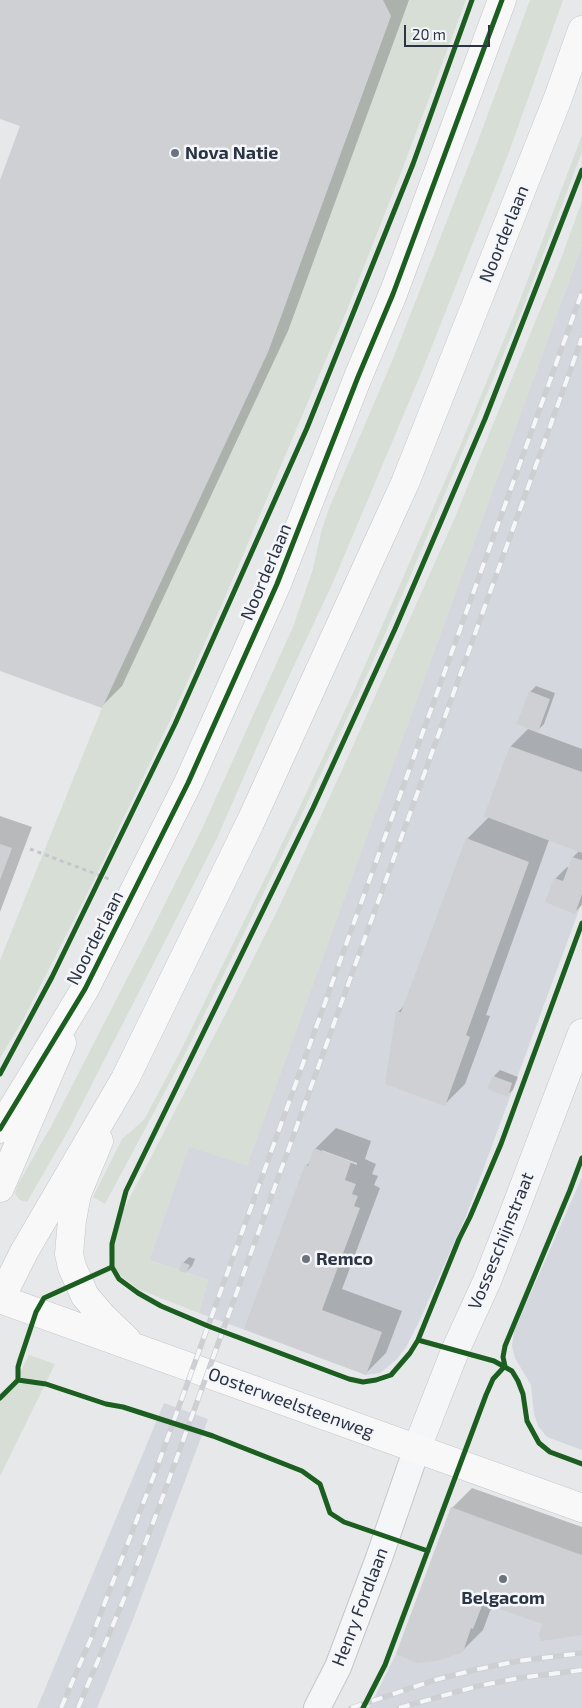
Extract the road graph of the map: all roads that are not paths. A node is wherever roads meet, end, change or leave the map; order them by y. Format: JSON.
{"nodes":[{"id":1,"x":502,"y":0,"type":"edge"},
{"id":2,"x":582,"y":30,"type":"edge"},
{"id":3,"x":85,"y":989,"type":"junction"},
{"id":4,"x":582,"y":1033,"type":"edge"},
{"id":5,"x":125,"y":1079,"type":"junction"},
{"id":6,"x":0,"y":1129,"type":"edge"},
{"id":7,"x":0,"y":1188,"type":"edge"},
{"id":8,"x":0,"y":1299,"type":"edge"},
{"id":9,"x":134,"y":1346,"type":"junction"},
{"id":10,"x":417,"y":1448,"type":"junction"},
{"id":11,"x":582,"y":1508,"type":"edge"},
{"id":12,"x":317,"y":1708,"type":"edge"}],
"edges":[{"from":1,"to":3,"type":"main road","name":"Noorderlaan"},
{"from":2,"to":5,"type":"main road","name":"Noorderlaan"},
{"from":3,"to":6,"type":"main road","name":"Noorderlaan"},
{"from":3,"to":7,"type":"main road","name":"Noorderlaan"},
{"from":4,"to":10,"type":"street","name":"Vosseschijnstraat"},
{"from":5,"to":8,"type":"main road","name":"Noorderlaan"},
{"from":5,"to":9,"type":"main road"},
{"from":8,"to":9,"type":"main road","name":"Oosterweelsteenweg"},
{"from":9,"to":10,"type":"main road","name":"Oosterweelsteenweg"},
{"from":10,"to":11,"type":"main road","name":"Oosterweelsteenweg"},
{"from":10,"to":12,"type":"street","name":"Henry Fordlaan"}]}
